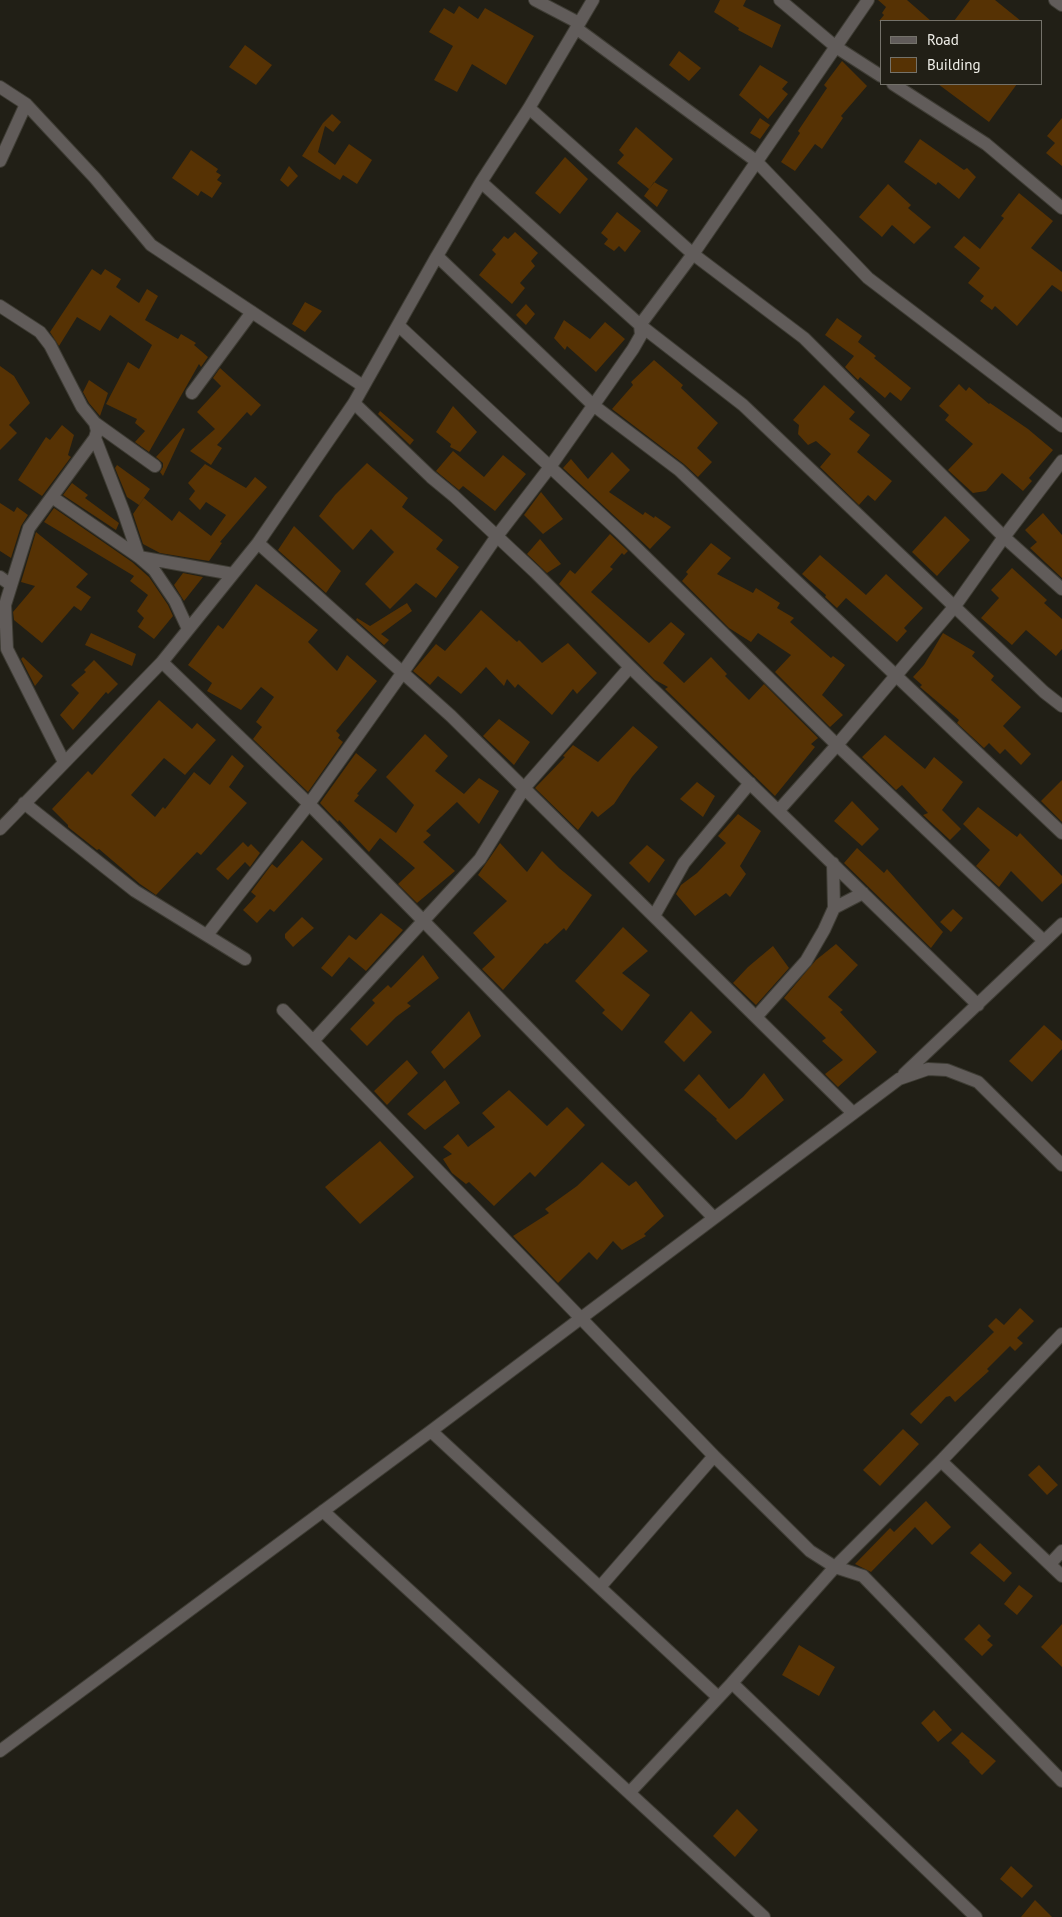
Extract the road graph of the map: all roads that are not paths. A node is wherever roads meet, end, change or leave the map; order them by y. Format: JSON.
{"nodes":[{"id":1,"x":534,"y":0,"type":"edge"},
{"id":2,"x":593,"y":0,"type":"edge"},
{"id":3,"x":780,"y":0,"type":"edge"},
{"id":4,"x":868,"y":0,"type":"edge"},
{"id":5,"x":1054,"y":0,"type":"edge"},
{"id":6,"x":1062,"y":6,"type":"edge"},
{"id":7,"x":577,"y":26,"type":"junction"},
{"id":8,"x":836,"y":47,"type":"junction"},
{"id":9,"x":880,"y":75,"type":"edge"},
{"id":10,"x":895,"y":85,"type":"edge"},
{"id":11,"x":0,"y":86,"type":"edge"},
{"id":12,"x":26,"y":104,"type":"junction"},
{"id":13,"x":529,"y":108,"type":"junction"},
{"id":14,"x":0,"y":161,"type":"edge"},
{"id":15,"x":756,"y":161,"type":"junction"},
{"id":16,"x":481,"y":182,"type":"junction"},
{"id":17,"x":1062,"y":208,"type":"edge"},
{"id":18,"x":692,"y":254,"type":"junction"},
{"id":19,"x":437,"y":256,"type":"junction"},
{"id":20,"x":0,"y":306,"type":"edge"},
{"id":21,"x":252,"y":312,"type":"junction"},
{"id":22,"x":640,"y":325,"type":"junction"},
{"id":23,"x":398,"y":326,"type":"junction"},
{"id":24,"x":364,"y":386,"type":"junction"},
{"id":25,"x":192,"y":393,"type":"dead end"},
{"id":26,"x":354,"y":403,"type":"junction"},
{"id":27,"x":593,"y":405,"type":"junction"},
{"id":28,"x":95,"y":423,"type":"junction"},
{"id":29,"x":1062,"y":426,"type":"edge"},
{"id":30,"x":95,"y":438,"type":"junction"},
{"id":31,"x":1062,"y":461,"type":"edge"},
{"id":32,"x":155,"y":466,"type":"dead end"},
{"id":33,"x":550,"y":467,"type":"junction"},
{"id":34,"x":52,"y":496,"type":"junction"},
{"id":35,"x":497,"y":536,"type":"junction"},
{"id":36,"x":1004,"y":537,"type":"junction"},
{"id":37,"x":258,"y":543,"type":"junction"},
{"id":38,"x":139,"y":557,"type":"junction"},
{"id":39,"x":233,"y":574,"type":"junction"},
{"id":40,"x":5,"y":581,"type":"edge"},
{"id":41,"x":1062,"y":589,"type":"edge"},
{"id":42,"x":955,"y":606,"type":"junction"},
{"id":43,"x":188,"y":629,"type":"junction"},
{"id":44,"x":162,"y":662,"type":"junction"},
{"id":45,"x":630,"y":667,"type":"junction"},
{"id":46,"x":403,"y":672,"type":"junction"},
{"id":47,"x":895,"y":675,"type":"junction"},
{"id":48,"x":1062,"y":706,"type":"edge"},
{"id":49,"x":837,"y":745,"type":"junction"},
{"id":50,"x":64,"y":762,"type":"junction"},
{"id":51,"x":750,"y":783,"type":"junction"},
{"id":52,"x":525,"y":787,"type":"junction"},
{"id":53,"x":24,"y":803,"type":"junction"},
{"id":54,"x":310,"y":804,"type":"junction"},
{"id":55,"x":779,"y":810,"type":"junction"},
{"id":56,"x":0,"y":829,"type":"edge"},
{"id":57,"x":1062,"y":833,"type":"edge"},
{"id":58,"x":832,"y":863,"type":"junction"},
{"id":59,"x":864,"y":893,"type":"junction"},
{"id":60,"x":834,"y":908,"type":"junction"},
{"id":61,"x":654,"y":916,"type":"junction"},
{"id":62,"x":424,"y":920,"type":"junction"},
{"id":63,"x":1062,"y":924,"type":"edge"},
{"id":64,"x":207,"y":935,"type":"junction"},
{"id":65,"x":1044,"y":941,"type":"junction"},
{"id":66,"x":245,"y":959,"type":"dead end"},
{"id":67,"x":978,"y":1005,"type":"junction"},
{"id":68,"x":283,"y":1010,"type":"dead end"},
{"id":69,"x":756,"y":1017,"type":"junction"},
{"id":70,"x":313,"y":1041,"type":"junction"},
{"id":71,"x":899,"y":1079,"type":"junction"},
{"id":72,"x":852,"y":1113,"type":"junction"},
{"id":73,"x":1062,"y":1165,"type":"edge"},
{"id":74,"x":714,"y":1218,"type":"junction"},
{"id":75,"x":580,"y":1319,"type":"junction"},
{"id":76,"x":1062,"y":1334,"type":"edge"},
{"id":77,"x":431,"y":1431,"type":"junction"},
{"id":78,"x":714,"y":1456,"type":"junction"},
{"id":79,"x":941,"y":1461,"type":"junction"},
{"id":80,"x":324,"y":1511,"type":"junction"},
{"id":81,"x":1062,"y":1551,"type":"edge"},
{"id":82,"x":1050,"y":1564,"type":"junction"},
{"id":83,"x":835,"y":1567,"type":"junction"},
{"id":84,"x":1062,"y":1576,"type":"edge"},
{"id":85,"x":600,"y":1587,"type":"junction"},
{"id":86,"x":732,"y":1683,"type":"junction"},
{"id":87,"x":718,"y":1698,"type":"junction"},
{"id":88,"x":0,"y":1751,"type":"edge"},
{"id":89,"x":1062,"y":1780,"type":"edge"},
{"id":90,"x":630,"y":1792,"type":"junction"},
{"id":91,"x":764,"y":1917,"type":"edge"},
{"id":92,"x":976,"y":1917,"type":"edge"}],
"edges":[{"from":1,"to":7,"type":"street"},
{"from":2,"to":7,"type":"street"},
{"from":3,"to":8,"type":"street"},
{"from":4,"to":8,"type":"street"},
{"from":5,"to":6,"type":"street"},
{"from":7,"to":13,"type":"street"},
{"from":7,"to":15,"type":"street"},
{"from":8,"to":9,"type":"street"},
{"from":8,"to":15,"type":"street"},
{"from":10,"to":17,"type":"street"},
{"from":11,"to":12,"type":"street"},
{"from":12,"to":14,"type":"street"},
{"from":12,"to":21,"type":"street"},
{"from":13,"to":16,"type":"street"},
{"from":13,"to":18,"type":"street"},
{"from":15,"to":18,"type":"street"},
{"from":15,"to":29,"type":"street"},
{"from":16,"to":19,"type":"street"},
{"from":16,"to":22,"type":"street"},
{"from":18,"to":22,"type":"street"},
{"from":18,"to":36,"type":"street"},
{"from":19,"to":23,"type":"street"},
{"from":19,"to":27,"type":"street"},
{"from":20,"to":28,"type":"street"},
{"from":21,"to":24,"type":"street"},
{"from":21,"to":25,"type":"street"},
{"from":22,"to":27,"type":"street"},
{"from":22,"to":42,"type":"street"},
{"from":23,"to":24,"type":"street"},
{"from":23,"to":33,"type":"street"},
{"from":24,"to":26,"type":"street"},
{"from":26,"to":35,"type":"street"},
{"from":26,"to":37,"type":"street"},
{"from":27,"to":33,"type":"street"},
{"from":27,"to":47,"type":"street"},
{"from":28,"to":30,"type":"street"},
{"from":28,"to":32,"type":"street"},
{"from":30,"to":34,"type":"street"},
{"from":30,"to":38,"type":"street"},
{"from":31,"to":36,"type":"street"},
{"from":33,"to":35,"type":"street"},
{"from":33,"to":49,"type":"street"},
{"from":34,"to":38,"type":"street"},
{"from":34,"to":40,"type":"street"},
{"from":35,"to":45,"type":"street"},
{"from":35,"to":46,"type":"street"},
{"from":36,"to":41,"type":"street"},
{"from":36,"to":42,"type":"street"},
{"from":37,"to":39,"type":"street"},
{"from":37,"to":46,"type":"street"},
{"from":38,"to":39,"type":"street"},
{"from":38,"to":43,"type":"street"},
{"from":39,"to":43,"type":"street"},
{"from":40,"to":50,"type":"street"},
{"from":42,"to":47,"type":"street"},
{"from":42,"to":48,"type":"street"},
{"from":43,"to":44,"type":"street"},
{"from":44,"to":50,"type":"street"},
{"from":44,"to":54,"type":"street"},
{"from":45,"to":51,"type":"street"},
{"from":45,"to":52,"type":"street"},
{"from":46,"to":52,"type":"street"},
{"from":46,"to":54,"type":"street"},
{"from":47,"to":49,"type":"street"},
{"from":47,"to":57,"type":"street"},
{"from":49,"to":55,"type":"street"},
{"from":49,"to":65,"type":"street"},
{"from":50,"to":53,"type":"street"},
{"from":51,"to":55,"type":"street"},
{"from":51,"to":61,"type":"street"},
{"from":52,"to":61,"type":"street"},
{"from":52,"to":62,"type":"street"},
{"from":53,"to":56,"type":"street"},
{"from":53,"to":64,"type":"street"},
{"from":54,"to":62,"type":"street"},
{"from":54,"to":64,"type":"street"},
{"from":55,"to":58,"type":"street"},
{"from":58,"to":59,"type":"street"},
{"from":58,"to":60,"type":"street"},
{"from":59,"to":60,"type":"street"},
{"from":59,"to":67,"type":"street"},
{"from":60,"to":69,"type":"street"},
{"from":61,"to":69,"type":"street"},
{"from":62,"to":70,"type":"street"},
{"from":62,"to":74,"type":"street"},
{"from":63,"to":65,"type":"street"},
{"from":64,"to":66,"type":"street"},
{"from":65,"to":67,"type":"street"},
{"from":67,"to":71,"type":"street"},
{"from":68,"to":70,"type":"street"},
{"from":69,"to":72,"type":"street"},
{"from":70,"to":75,"type":"street"},
{"from":71,"to":72,"type":"street"},
{"from":71,"to":73,"type":"street"},
{"from":72,"to":74,"type":"street"},
{"from":74,"to":75,"type":"street"},
{"from":75,"to":77,"type":"street"},
{"from":75,"to":78,"type":"street"},
{"from":76,"to":79,"type":"street"},
{"from":77,"to":80,"type":"street"},
{"from":77,"to":85,"type":"street"},
{"from":78,"to":83,"type":"street"},
{"from":78,"to":85,"type":"street"},
{"from":79,"to":82,"type":"street"},
{"from":79,"to":83,"type":"street"},
{"from":80,"to":88,"type":"street"},
{"from":80,"to":90,"type":"street"},
{"from":81,"to":82,"type":"street"},
{"from":82,"to":84,"type":"street"},
{"from":83,"to":86,"type":"street"},
{"from":83,"to":89,"type":"street"},
{"from":85,"to":87,"type":"street"},
{"from":86,"to":87,"type":"street"},
{"from":86,"to":92,"type":"street"},
{"from":87,"to":90,"type":"street"},
{"from":90,"to":91,"type":"street"}]}
